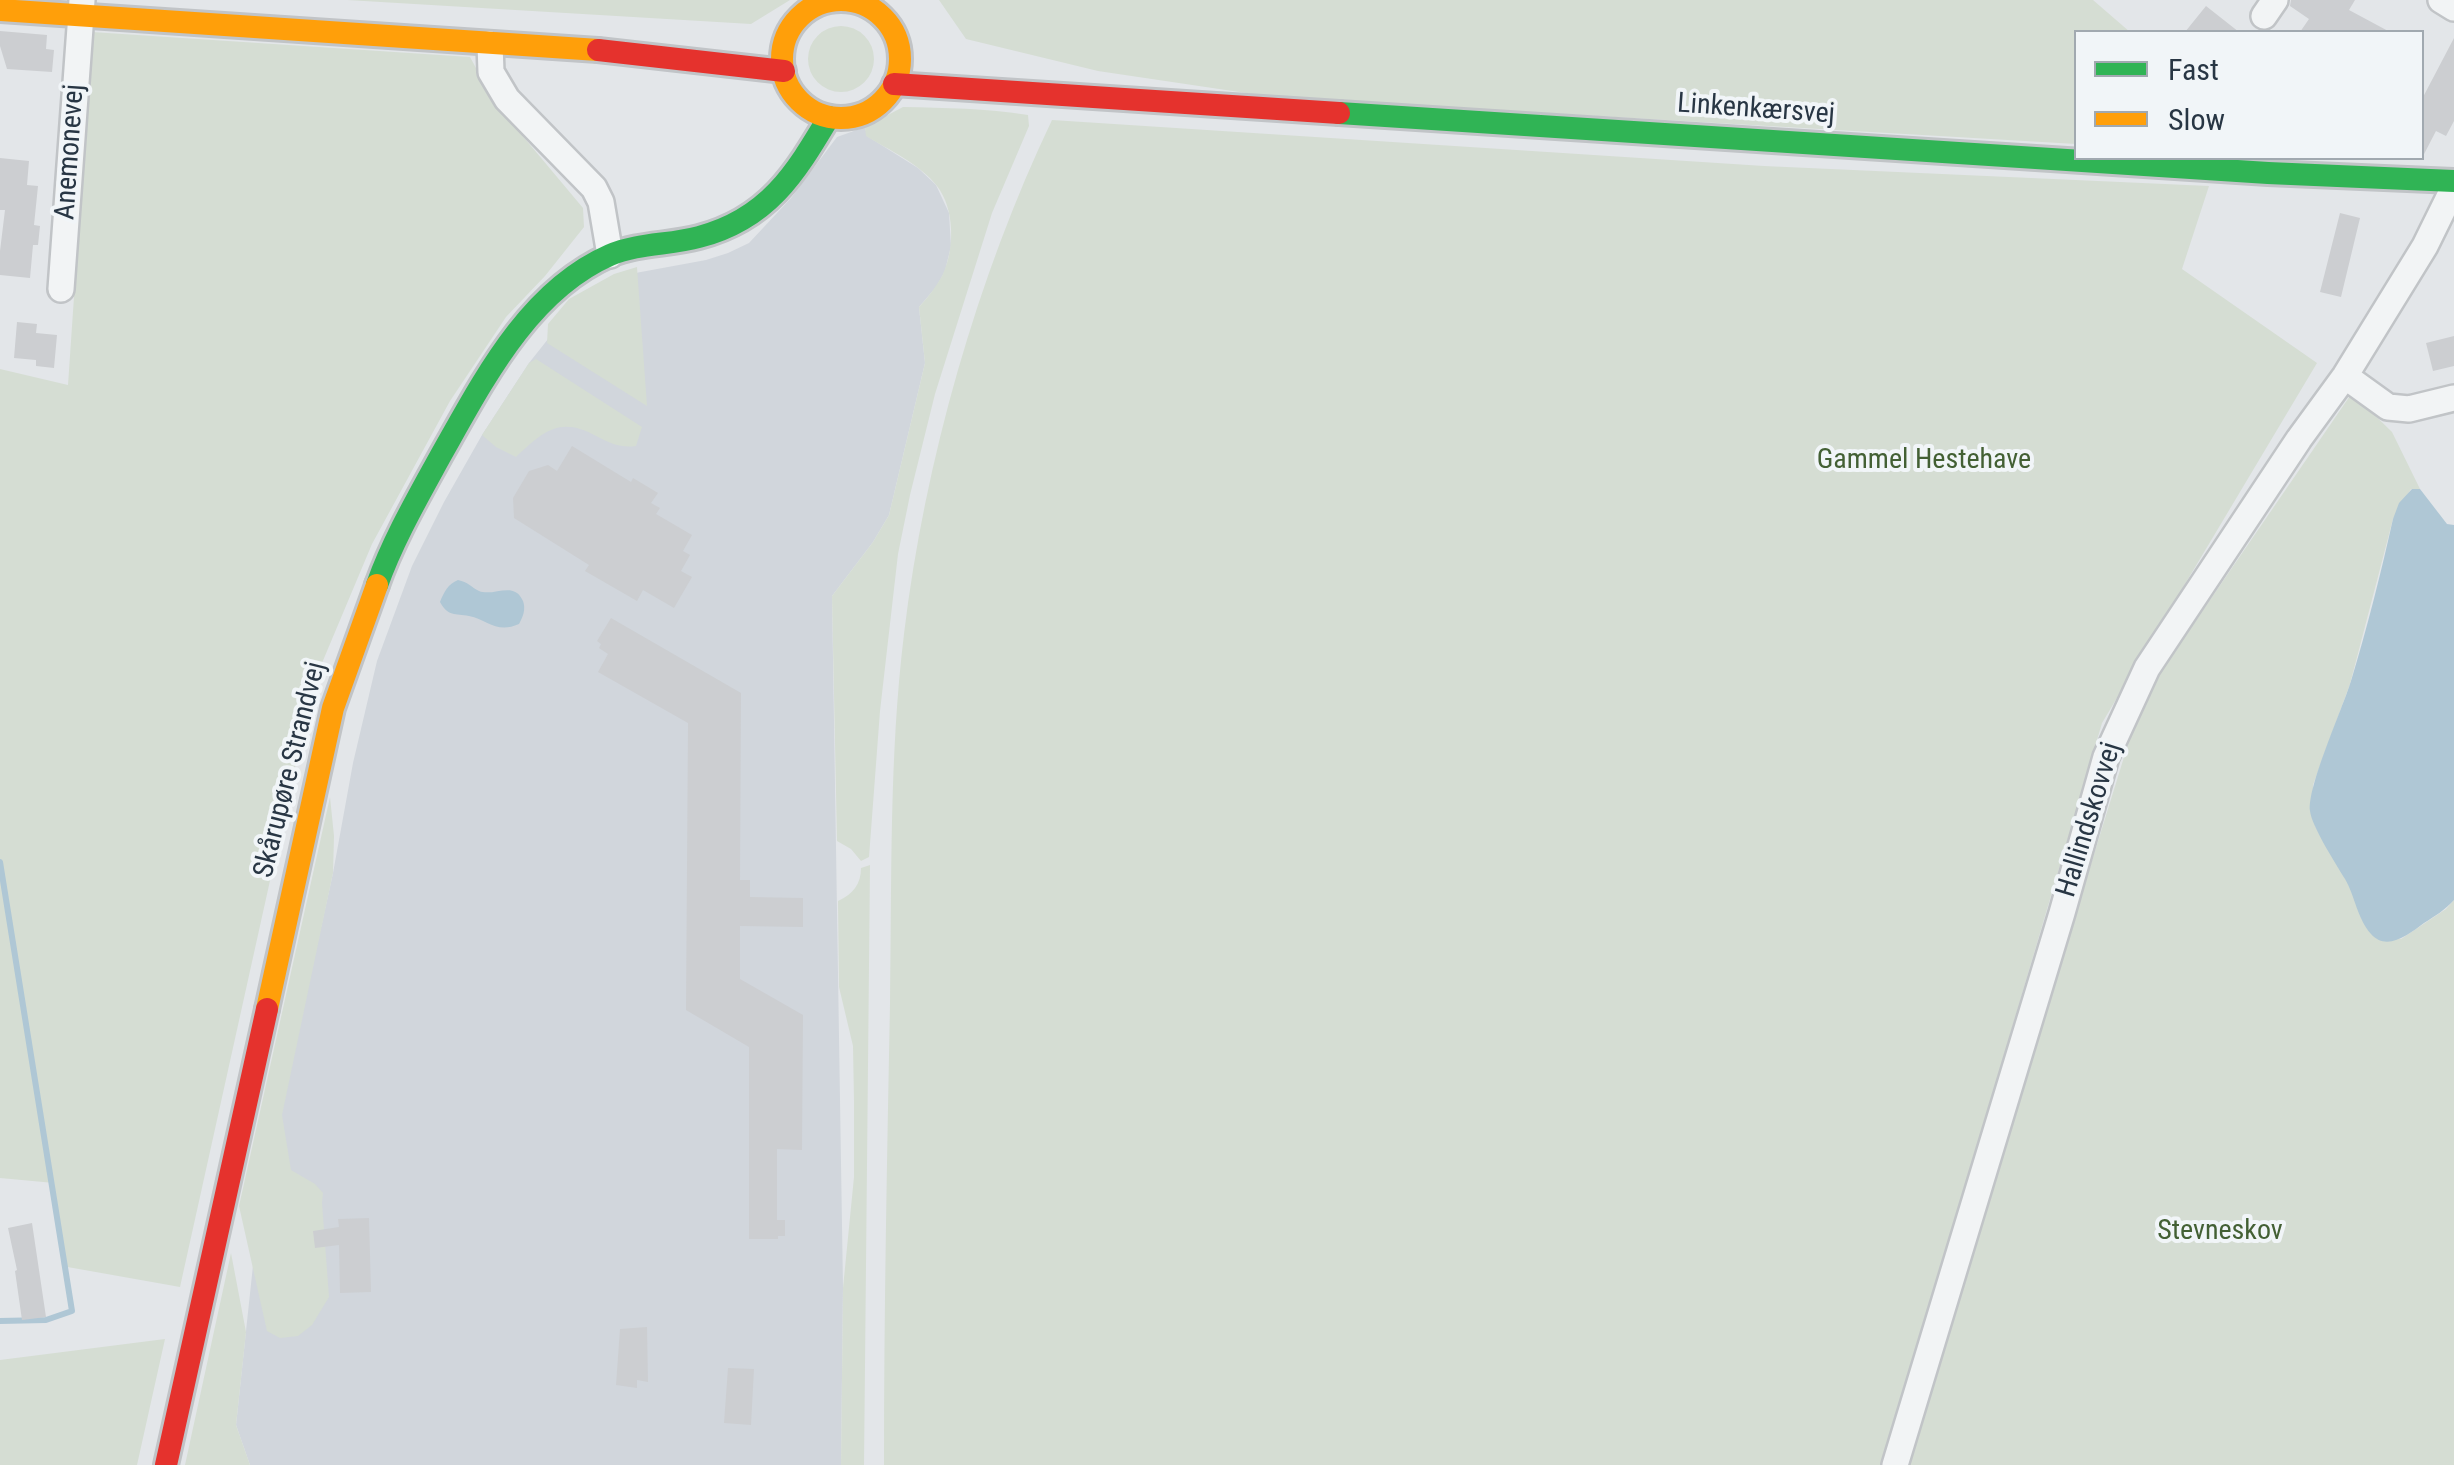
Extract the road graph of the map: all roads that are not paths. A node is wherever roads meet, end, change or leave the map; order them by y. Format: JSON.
{"nodes":[{"id":1,"x":2441,"y":0,"type":"edge"},
{"id":2,"x":862,"y":2,"type":"edge"},
{"id":3,"x":82,"y":8,"type":"edge"},
{"id":4,"x":2454,"y":8,"type":"edge"},
{"id":5,"x":0,"y":10,"type":"edge"},
{"id":6,"x":892,"y":10,"type":"edge"},
{"id":7,"x":490,"y":44,"type":"junction"},
{"id":8,"x":733,"y":44,"type":"dead end"},
{"id":9,"x":617,"y":50,"type":"junction"},
{"id":10,"x":900,"y":56,"type":"junction"},
{"id":11,"x":784,"y":71,"type":"junction"},
{"id":12,"x":894,"y":84,"type":"junction"},
{"id":13,"x":1054,"y":94,"type":"junction"},
{"id":14,"x":805,"y":106,"type":"junction"},
{"id":15,"x":829,"y":117,"type":"junction"},
{"id":16,"x":2454,"y":184,"type":"edge"},
{"id":17,"x":700,"y":236,"type":"junction"},
{"id":18,"x":610,"y":255,"type":"junction"},
{"id":19,"x":60,"y":289,"type":"dead end"},
{"id":20,"x":2345,"y":376,"type":"junction"},
{"id":21,"x":2454,"y":398,"type":"edge"},
{"id":22,"x":166,"y":1465,"type":"edge"},
{"id":23,"x":1895,"y":1465,"type":"edge"}],
"edges":[{"from":1,"to":4,"type":"street"},
{"from":2,"to":6,"type":"street"},
{"from":2,"to":11,"type":"street"},
{"from":3,"to":5,"type":"street"},
{"from":3,"to":7,"type":"street"},
{"from":3,"to":19,"type":"street","name":"Anemonevej"},
{"from":6,"to":10,"type":"street"},
{"from":7,"to":9,"type":"street"},
{"from":7,"to":18,"type":"street"},
{"from":8,"to":9,"type":"street"},
{"from":9,"to":11,"type":"street"},
{"from":10,"to":12,"type":"street"},
{"from":10,"to":13,"type":"street","name":"Linkenkærsvej"},
{"from":11,"to":14,"type":"street"},
{"from":12,"to":13,"type":"street","name":"Linkenkærsvej"},
{"from":12,"to":15,"type":"street"},
{"from":13,"to":16,"type":"street","name":"Linkenkærsvej"},
{"from":14,"to":15,"type":"street"},
{"from":14,"to":17,"type":"street","name":"Skårupøre Strandvej"},
{"from":15,"to":17,"type":"street","name":"Skårupøre Strandvej"},
{"from":16,"to":20,"type":"street","name":"Hallindskovvej"},
{"from":17,"to":18,"type":"street","name":"Skårupøre Strandvej"},
{"from":18,"to":22,"type":"street","name":"Skårupøre Strandvej"},
{"from":20,"to":21,"type":"street"},
{"from":20,"to":23,"type":"street","name":"Hallindskovvej"}]}
